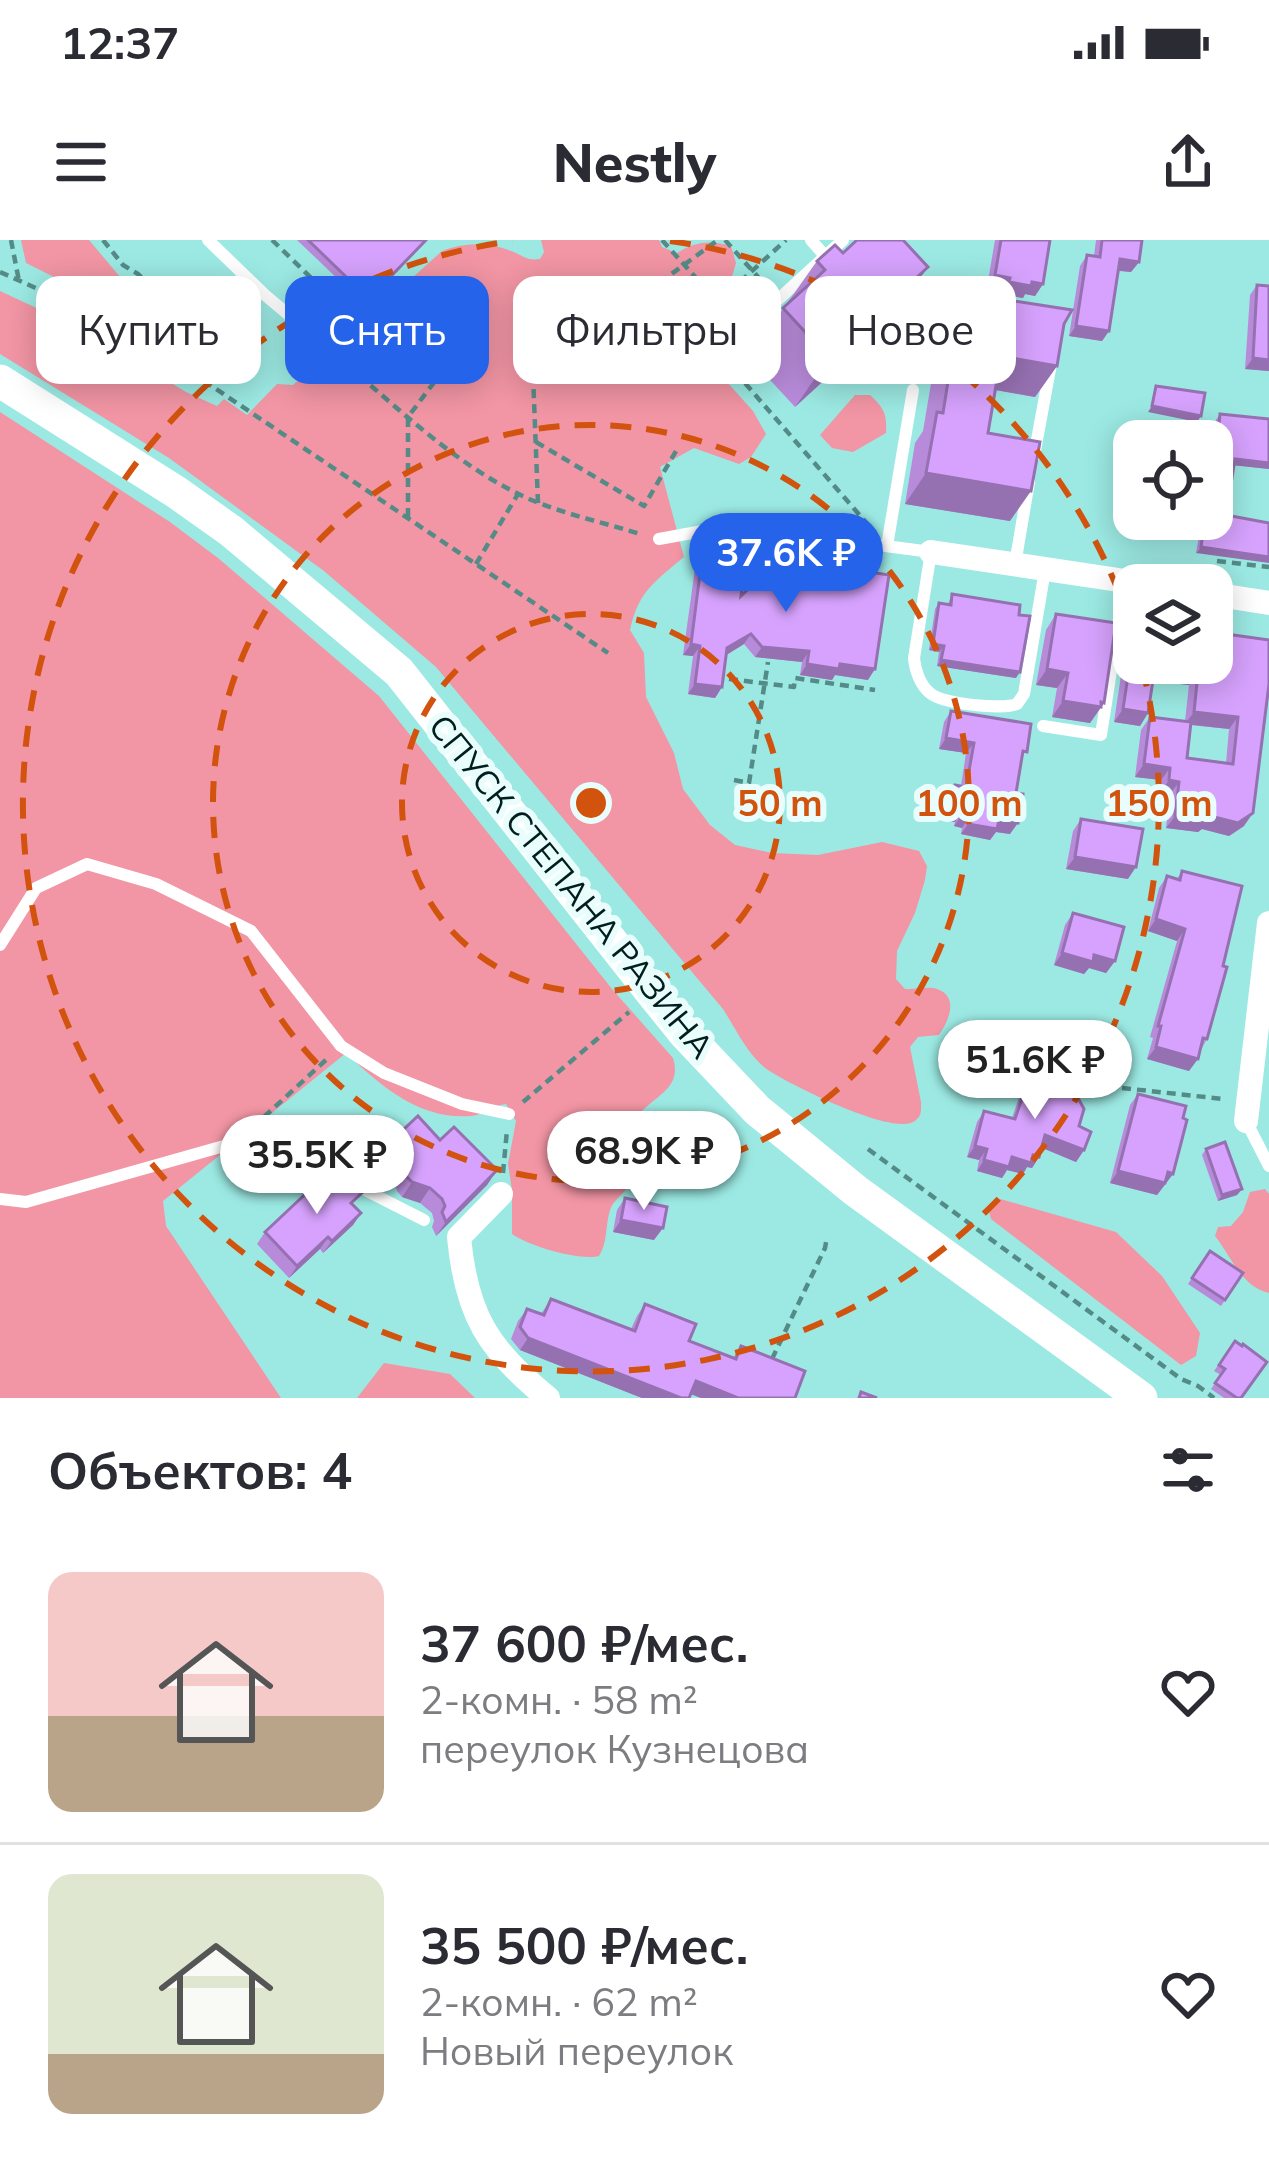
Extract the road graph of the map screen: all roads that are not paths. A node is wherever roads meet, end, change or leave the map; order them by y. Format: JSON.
{"nodes":[{"id":1,"x":208,"y":240,"type":"edge"},
{"id":2,"x":811,"y":240,"type":"edge"},
{"id":3,"x":843,"y":240,"type":"edge"},
{"id":4,"x":896,"y":254,"type":"edge"},
{"id":5,"x":825,"y":256,"type":"junction"},
{"id":6,"x":915,"y":276,"type":"edge"},
{"id":7,"x":781,"y":296,"type":"edge"},
{"id":8,"x":285,"y":312,"type":"edge"},
{"id":9,"x":1053,"y":357,"type":"edge"},
{"id":10,"x":0,"y":381,"type":"edge"},
{"id":11,"x":913,"y":390,"type":"dead end"},
{"id":12,"x":658,"y":539,"type":"road end"},
{"id":13,"x":887,"y":546,"type":"junction"},
{"id":14,"x":931,"y":552,"type":"junction"},
{"id":15,"x":1015,"y":564,"type":"junction"},
{"id":16,"x":1045,"y":568,"type":"junction"},
{"id":17,"x":1113,"y":579,"type":"edge"},
{"id":18,"x":1233,"y":597,"type":"edge"},
{"id":19,"x":1269,"y":603,"type":"edge"},
{"id":20,"x":1113,"y":658,"type":"edge"},
{"id":21,"x":1043,"y":725,"type":"dead end"},
{"id":22,"x":1269,"y":923,"type":"edge"},
{"id":23,"x":0,"y":945,"type":"edge"},
{"id":24,"x":1247,"y":1112,"type":"joint"},
{"id":25,"x":509,"y":1114,"type":"road end"},
{"id":26,"x":1269,"y":1166,"type":"edge"},
{"id":27,"x":501,"y":1194,"type":"road end"},
{"id":28,"x":0,"y":1199,"type":"edge"},
{"id":29,"x":424,"y":1220,"type":"dead end"},
{"id":30,"x":548,"y":1398,"type":"edge"},
{"id":31,"x":1141,"y":1398,"type":"edge"}],
"edges":[{"from":1,"to":8,"type":"lane"},
{"from":2,"to":5,"type":"lane"},
{"from":3,"to":5,"type":"lane"},
{"from":4,"to":6,"type":"lane"},
{"from":5,"to":7,"type":"lane"},
{"from":9,"to":15,"type":"lane"},
{"from":10,"to":31,"type":"main road","name":"СПУСК СТЕПАНА РАЗИНА"},
{"from":11,"to":13,"type":"lane"},
{"from":12,"to":13,"type":"lane"},
{"from":13,"to":14,"type":"lane"},
{"from":14,"to":15,"type":"street"},
{"from":14,"to":16,"type":"lane"},
{"from":15,"to":16,"type":"street"},
{"from":16,"to":17,"type":"street"},
{"from":18,"to":19,"type":"street"},
{"from":20,"to":21,"type":"lane"},
{"from":22,"to":24,"type":"street"},
{"from":23,"to":25,"type":"lane"},
{"from":24,"to":26,"type":"lane"},
{"from":27,"to":30,"type":"street"},
{"from":28,"to":29,"type":"lane"}]}
